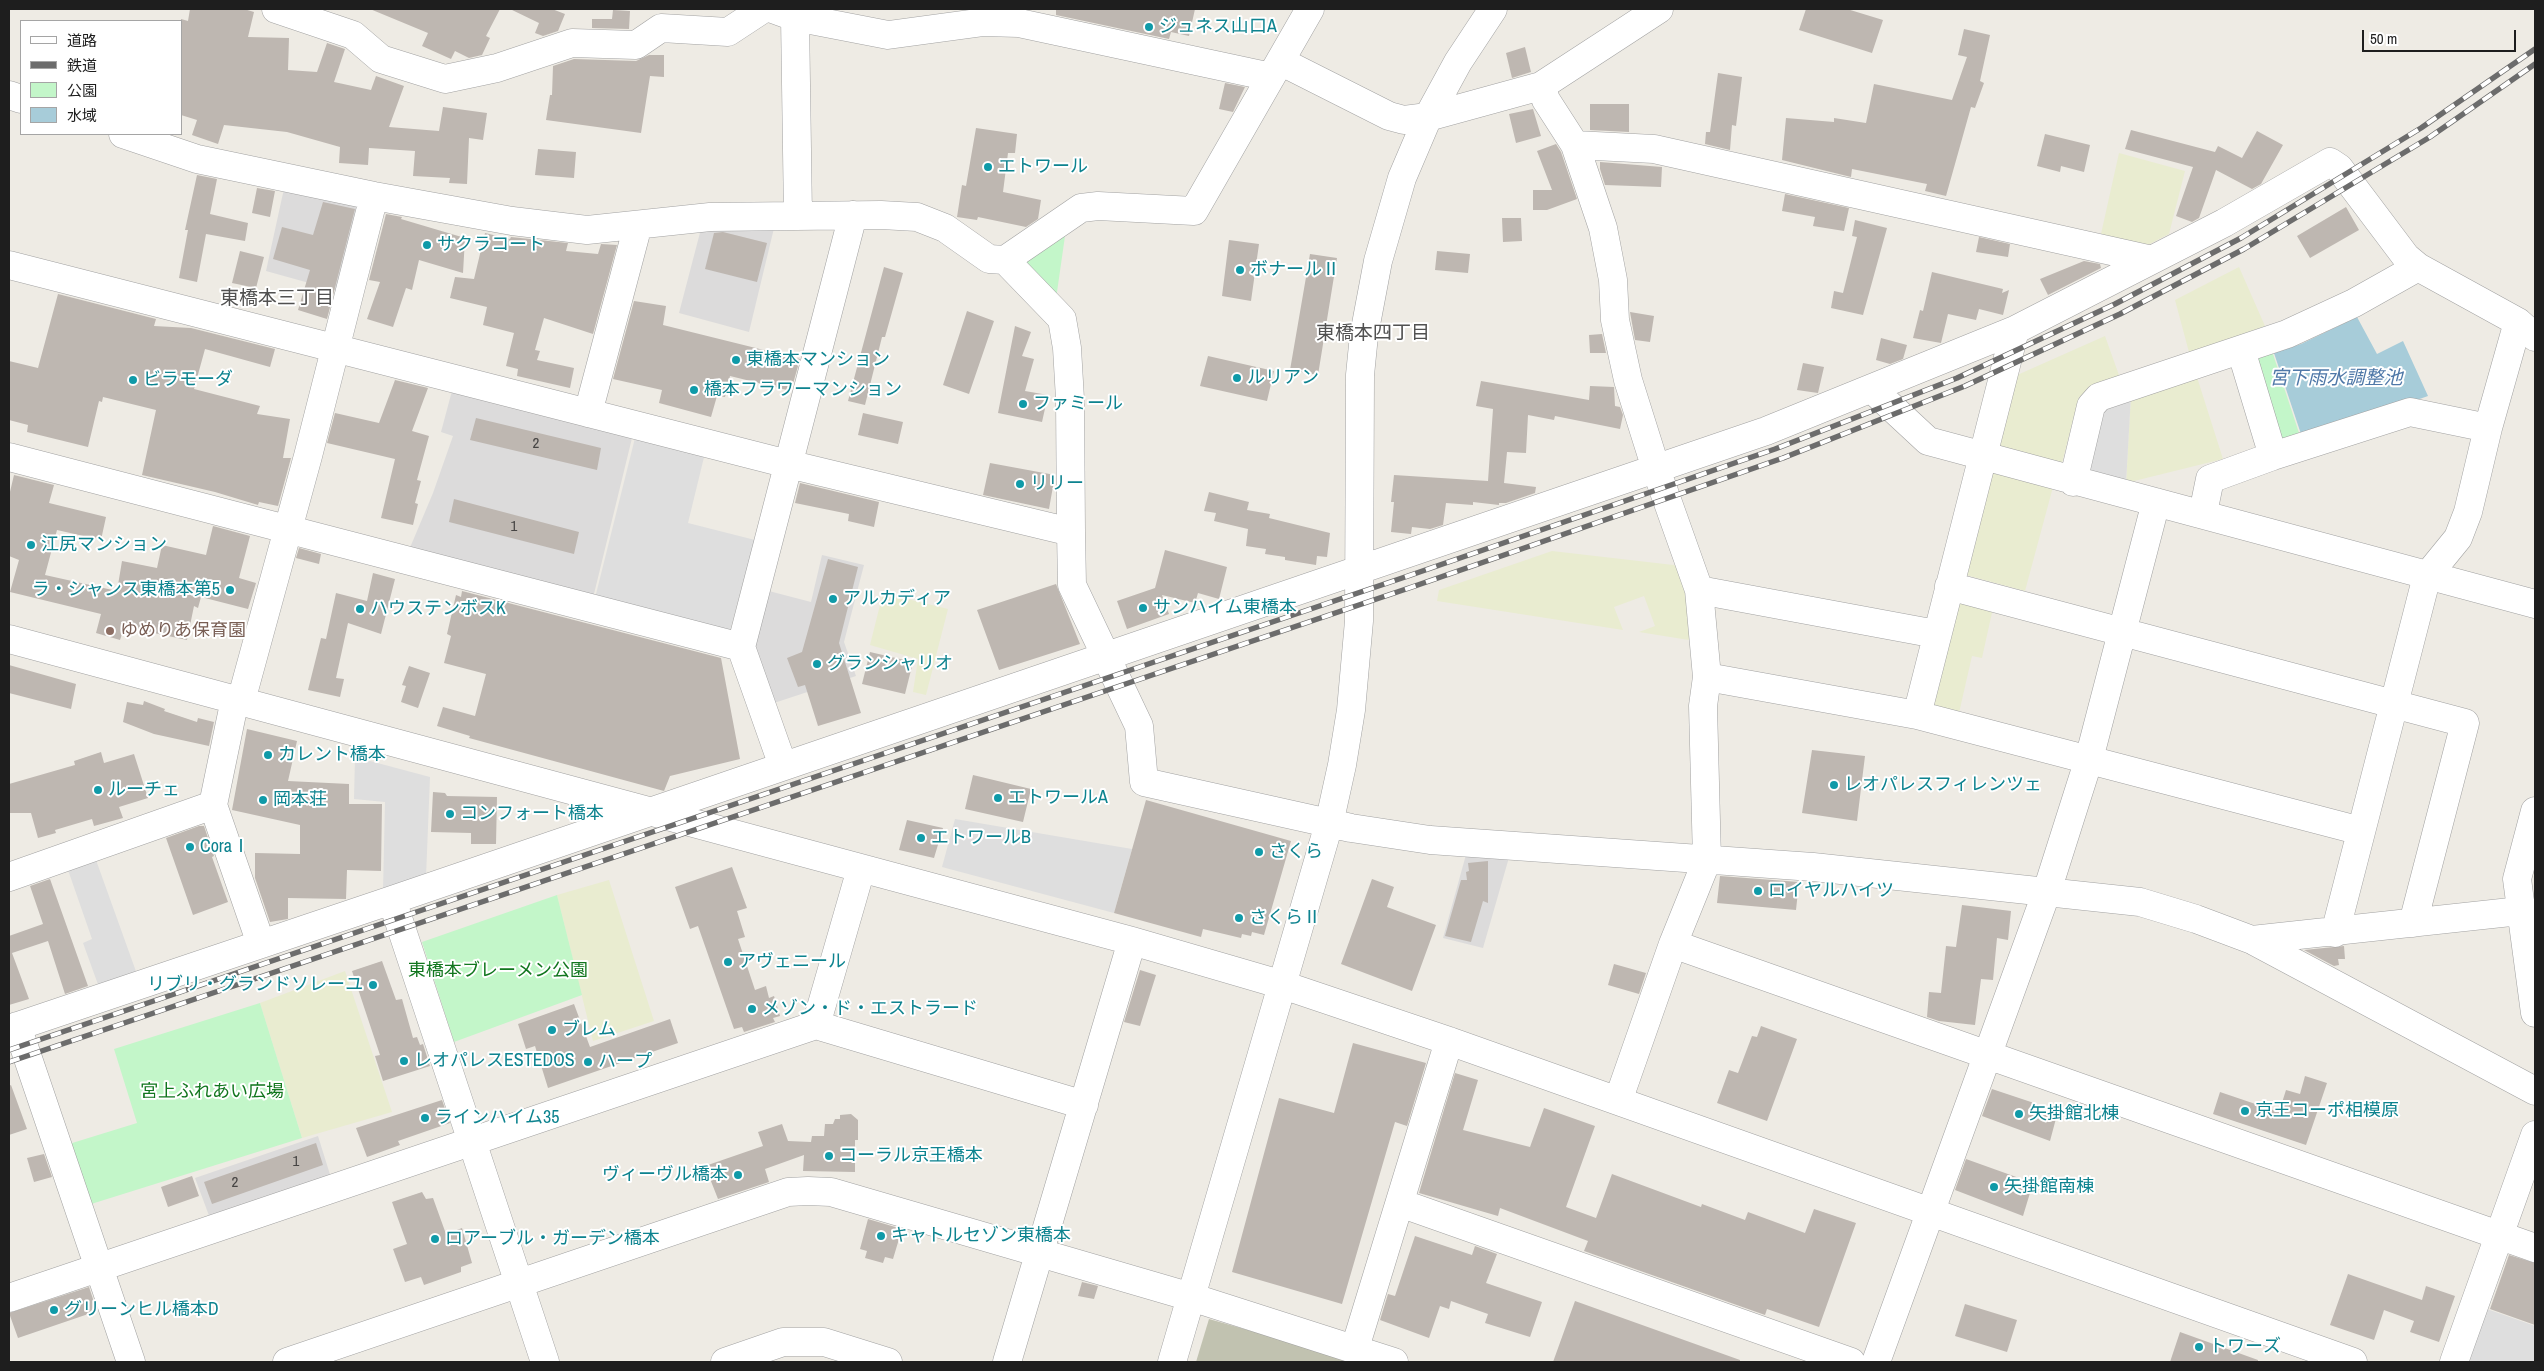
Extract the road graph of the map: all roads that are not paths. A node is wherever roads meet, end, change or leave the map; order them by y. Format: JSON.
{"nodes":[{"id":1,"x":276,"y":9,"type":"edge"},
{"id":2,"x":763,"y":9,"type":"edge"},
{"id":3,"x":1310,"y":9,"type":"edge"},
{"id":4,"x":1493,"y":9,"type":"edge"},
{"id":5,"x":1659,"y":9,"type":"edge"},
{"id":6,"x":784,"y":13,"type":"edge"},
{"id":7,"x":1276,"y":69,"type":"junction"},
{"id":8,"x":1541,"y":86,"type":"junction"},
{"id":9,"x":1428,"y":117,"type":"junction"},
{"id":10,"x":126,"y":135,"type":"edge"},
{"id":11,"x":1575,"y":145,"type":"junction"},
{"id":12,"x":374,"y":196,"type":"junction"},
{"id":13,"x":853,"y":215,"type":"junction"},
{"id":14,"x":798,"y":216,"type":"junction"},
{"id":15,"x":638,"y":225,"type":"junction"},
{"id":16,"x":1005,"y":260,"type":"junction"},
{"id":17,"x":2152,"y":260,"type":"junction"},
{"id":18,"x":9,"y":266,"type":"edge"},
{"id":19,"x":2418,"y":267,"type":"junction"},
{"id":20,"x":2015,"y":330,"type":"junction"},
{"id":21,"x":2527,"y":330,"type":"edge"},
{"id":22,"x":334,"y":348,"type":"junction"},
{"id":23,"x":2241,"y":350,"type":"junction"},
{"id":24,"x":1872,"y":389,"type":"junction"},
{"id":25,"x":588,"y":413,"type":"junction"},
{"id":26,"x":2488,"y":428,"type":"junction"},
{"id":27,"x":1983,"y":455,"type":"junction"},
{"id":28,"x":2274,"y":456,"type":"junction"},
{"id":29,"x":9,"y":457,"type":"edge"},
{"id":30,"x":788,"y":464,"type":"junction"},
{"id":31,"x":1656,"y":469,"type":"junction"},
{"id":32,"x":2073,"y":482,"type":"junction"},
{"id":33,"x":2156,"y":502,"type":"junction"},
{"id":34,"x":2202,"y":513,"type":"junction"},
{"id":35,"x":287,"y":531,"type":"junction"},
{"id":36,"x":1071,"y":532,"type":"junction"},
{"id":37,"x":1361,"y":570,"type":"junction"},
{"id":38,"x":2427,"y":576,"type":"junction"},
{"id":39,"x":1949,"y":586,"type":"junction"},
{"id":40,"x":1699,"y":590,"type":"junction"},
{"id":41,"x":2535,"y":604,"type":"edge"},
{"id":42,"x":2122,"y":631,"type":"junction"},
{"id":43,"x":1936,"y":634,"type":"junction"},
{"id":44,"x":9,"y":639,"type":"edge"},
{"id":45,"x":741,"y":647,"type":"junction"},
{"id":46,"x":1106,"y":655,"type":"junction"},
{"id":47,"x":1707,"y":677,"type":"junction"},
{"id":48,"x":238,"y":700,"type":"junction"},
{"id":49,"x":2394,"y":704,"type":"junction"},
{"id":50,"x":1917,"y":714,"type":"junction"},
{"id":51,"x":2089,"y":759,"type":"junction"},
{"id":52,"x":783,"y":766,"type":"junction"},
{"id":53,"x":213,"y":805,"type":"junction"},
{"id":54,"x":649,"y":812,"type":"junction"},
{"id":55,"x":2535,"y":812,"type":"edge"},
{"id":56,"x":1329,"y":824,"type":"junction"},
{"id":57,"x":2362,"y":831,"type":"junction"},
{"id":58,"x":1707,"y":860,"type":"junction"},
{"id":59,"x":861,"y":869,"type":"junction"},
{"id":60,"x":9,"y":877,"type":"edge"},
{"id":61,"x":2047,"y":891,"type":"junction"},
{"id":62,"x":392,"y":900,"type":"junction"},
{"id":63,"x":2527,"y":912,"type":"edge"},
{"id":64,"x":2413,"y":923,"type":"junction"},
{"id":65,"x":2335,"y":933,"type":"junction"},
{"id":66,"x":2252,"y":940,"type":"junction"},
{"id":67,"x":1132,"y":941,"type":"junction"},
{"id":68,"x":262,"y":944,"type":"junction"},
{"id":69,"x":1673,"y":944,"type":"junction"},
{"id":70,"x":1283,"y":985,"type":"junction"},
{"id":71,"x":2535,"y":1013,"type":"edge"},
{"id":72,"x":816,"y":1025,"type":"junction"},
{"id":73,"x":13,"y":1027,"type":"edge"},
{"id":74,"x":1449,"y":1041,"type":"junction"},
{"id":75,"x":1987,"y":1055,"type":"junction"},
{"id":76,"x":2535,"y":1091,"type":"edge"},
{"id":77,"x":1618,"y":1101,"type":"junction"},
{"id":78,"x":1084,"y":1105,"type":"junction"},
{"id":79,"x":2535,"y":1135,"type":"edge"},
{"id":80,"x":472,"y":1143,"type":"junction"},
{"id":81,"x":1400,"y":1203,"type":"junction"},
{"id":82,"x":1931,"y":1213,"type":"junction"},
{"id":83,"x":2500,"y":1236,"type":"junction"},
{"id":84,"x":2535,"y":1248,"type":"edge"},
{"id":85,"x":1040,"y":1254,"type":"junction"},
{"id":86,"x":99,"y":1267,"type":"junction"},
{"id":87,"x":519,"y":1283,"type":"junction"},
{"id":88,"x":1191,"y":1297,"type":"junction"},
{"id":89,"x":9,"y":1298,"type":"edge"},
{"id":90,"x":1355,"y":1348,"type":"junction"},
{"id":91,"x":131,"y":1362,"type":"edge"},
{"id":92,"x":287,"y":1362,"type":"edge"},
{"id":93,"x":545,"y":1362,"type":"edge"},
{"id":94,"x":725,"y":1362,"type":"edge"},
{"id":95,"x":888,"y":1362,"type":"edge"},
{"id":96,"x":1007,"y":1362,"type":"edge"},
{"id":97,"x":1172,"y":1362,"type":"edge"},
{"id":98,"x":1394,"y":1362,"type":"edge"},
{"id":99,"x":1851,"y":1362,"type":"edge"},
{"id":100,"x":1876,"y":1362,"type":"edge"},
{"id":101,"x":2354,"y":1362,"type":"edge"},
{"id":102,"x":2454,"y":1362,"type":"edge"}],
"edges":[{"from":1,"to":2,"type":"street"},
{"from":3,"to":7,"type":"street"},
{"from":4,"to":9,"type":"street"},
{"from":5,"to":8,"type":"street"},
{"from":6,"to":7,"type":"street"},
{"from":6,"to":14,"type":"street"},
{"from":7,"to":9,"type":"street"},
{"from":7,"to":16,"type":"street"},
{"from":8,"to":9,"type":"street"},
{"from":8,"to":11,"type":"street"},
{"from":9,"to":37,"type":"street"},
{"from":10,"to":12,"type":"street"},
{"from":11,"to":17,"type":"street"},
{"from":11,"to":31,"type":"street"},
{"from":12,"to":15,"type":"street"},
{"from":12,"to":22,"type":"street"},
{"from":13,"to":14,"type":"street"},
{"from":13,"to":16,"type":"street"},
{"from":13,"to":30,"type":"street"},
{"from":14,"to":15,"type":"street"},
{"from":15,"to":25,"type":"street"},
{"from":16,"to":36,"type":"street"},
{"from":17,"to":19,"type":"street"},
{"from":17,"to":20,"type":"street"},
{"from":18,"to":22,"type":"street"},
{"from":19,"to":21,"type":"street"},
{"from":19,"to":23,"type":"street"},
{"from":20,"to":24,"type":"street"},
{"from":20,"to":27,"type":"street"},
{"from":21,"to":26,"type":"street"},
{"from":22,"to":25,"type":"street"},
{"from":22,"to":35,"type":"street"},
{"from":23,"to":28,"type":"street"},
{"from":23,"to":32,"type":"street"},
{"from":24,"to":27,"type":"street"},
{"from":24,"to":31,"type":"street"},
{"from":25,"to":30,"type":"street"},
{"from":26,"to":28,"type":"street"},
{"from":26,"to":38,"type":"street"},
{"from":27,"to":32,"type":"street"},
{"from":27,"to":39,"type":"street"},
{"from":28,"to":34,"type":"street"},
{"from":29,"to":35,"type":"street"},
{"from":30,"to":36,"type":"street"},
{"from":30,"to":45,"type":"street"},
{"from":31,"to":37,"type":"street"},
{"from":31,"to":40,"type":"street"},
{"from":32,"to":33,"type":"street"},
{"from":33,"to":34,"type":"street"},
{"from":33,"to":42,"type":"street"},
{"from":34,"to":38,"type":"street"},
{"from":35,"to":45,"type":"street"},
{"from":35,"to":48,"type":"street"},
{"from":36,"to":46,"type":"street"},
{"from":37,"to":46,"type":"street"},
{"from":37,"to":56,"type":"street"},
{"from":38,"to":41,"type":"street"},
{"from":38,"to":49,"type":"street"},
{"from":39,"to":42,"type":"street"},
{"from":39,"to":43,"type":"street"},
{"from":40,"to":43,"type":"street"},
{"from":40,"to":47,"type":"street"},
{"from":42,"to":49,"type":"street"},
{"from":42,"to":51,"type":"street"},
{"from":43,"to":50,"type":"street"},
{"from":44,"to":48,"type":"street"},
{"from":45,"to":52,"type":"street"},
{"from":46,"to":52,"type":"street"},
{"from":46,"to":56,"type":"street"},
{"from":47,"to":50,"type":"street"},
{"from":47,"to":58,"type":"street"},
{"from":48,"to":53,"type":"street"},
{"from":48,"to":54,"type":"street"},
{"from":49,"to":57,"type":"street"},
{"from":49,"to":64,"type":"street"},
{"from":50,"to":51,"type":"street"},
{"from":51,"to":57,"type":"street"},
{"from":51,"to":61,"type":"street"},
{"from":52,"to":54,"type":"street"},
{"from":53,"to":60,"type":"street"},
{"from":53,"to":68,"type":"street"},
{"from":54,"to":59,"type":"street"},
{"from":54,"to":62,"type":"street"},
{"from":55,"to":63,"type":"street"},
{"from":56,"to":58,"type":"street"},
{"from":56,"to":70,"type":"street"},
{"from":57,"to":65,"type":"street"},
{"from":58,"to":61,"type":"street"},
{"from":58,"to":69,"type":"street"},
{"from":59,"to":67,"type":"street"},
{"from":59,"to":72,"type":"street"},
{"from":61,"to":66,"type":"street"},
{"from":61,"to":75,"type":"street"},
{"from":62,"to":68,"type":"street"},
{"from":62,"to":80,"type":"street"},
{"from":63,"to":64,"type":"street"},
{"from":63,"to":71,"type":"street"},
{"from":64,"to":65,"type":"street"},
{"from":65,"to":66,"type":"street"},
{"from":66,"to":76,"type":"street"},
{"from":67,"to":70,"type":"street"},
{"from":67,"to":78,"type":"street"},
{"from":68,"to":73,"type":"street"},
{"from":69,"to":75,"type":"street"},
{"from":69,"to":77,"type":"street"},
{"from":70,"to":74,"type":"street"},
{"from":70,"to":88,"type":"street"},
{"from":72,"to":78,"type":"street"},
{"from":72,"to":80,"type":"street"},
{"from":73,"to":86,"type":"street"},
{"from":74,"to":77,"type":"street"},
{"from":74,"to":81,"type":"street"},
{"from":75,"to":82,"type":"street"},
{"from":75,"to":83,"type":"street"},
{"from":77,"to":82,"type":"street"},
{"from":78,"to":85,"type":"street"},
{"from":79,"to":83,"type":"street"},
{"from":80,"to":86,"type":"street"},
{"from":80,"to":87,"type":"street"},
{"from":81,"to":90,"type":"street"},
{"from":81,"to":99,"type":"street"},
{"from":82,"to":100,"type":"street"},
{"from":82,"to":101,"type":"street"},
{"from":83,"to":84,"type":"street"},
{"from":83,"to":102,"type":"street"},
{"from":85,"to":87,"type":"street"},
{"from":85,"to":88,"type":"street"},
{"from":85,"to":96,"type":"street"},
{"from":86,"to":89,"type":"street"},
{"from":86,"to":91,"type":"street"},
{"from":87,"to":92,"type":"street"},
{"from":87,"to":93,"type":"street"},
{"from":88,"to":90,"type":"street"},
{"from":88,"to":97,"type":"street"},
{"from":90,"to":98,"type":"street"},
{"from":94,"to":95,"type":"street"}]}
